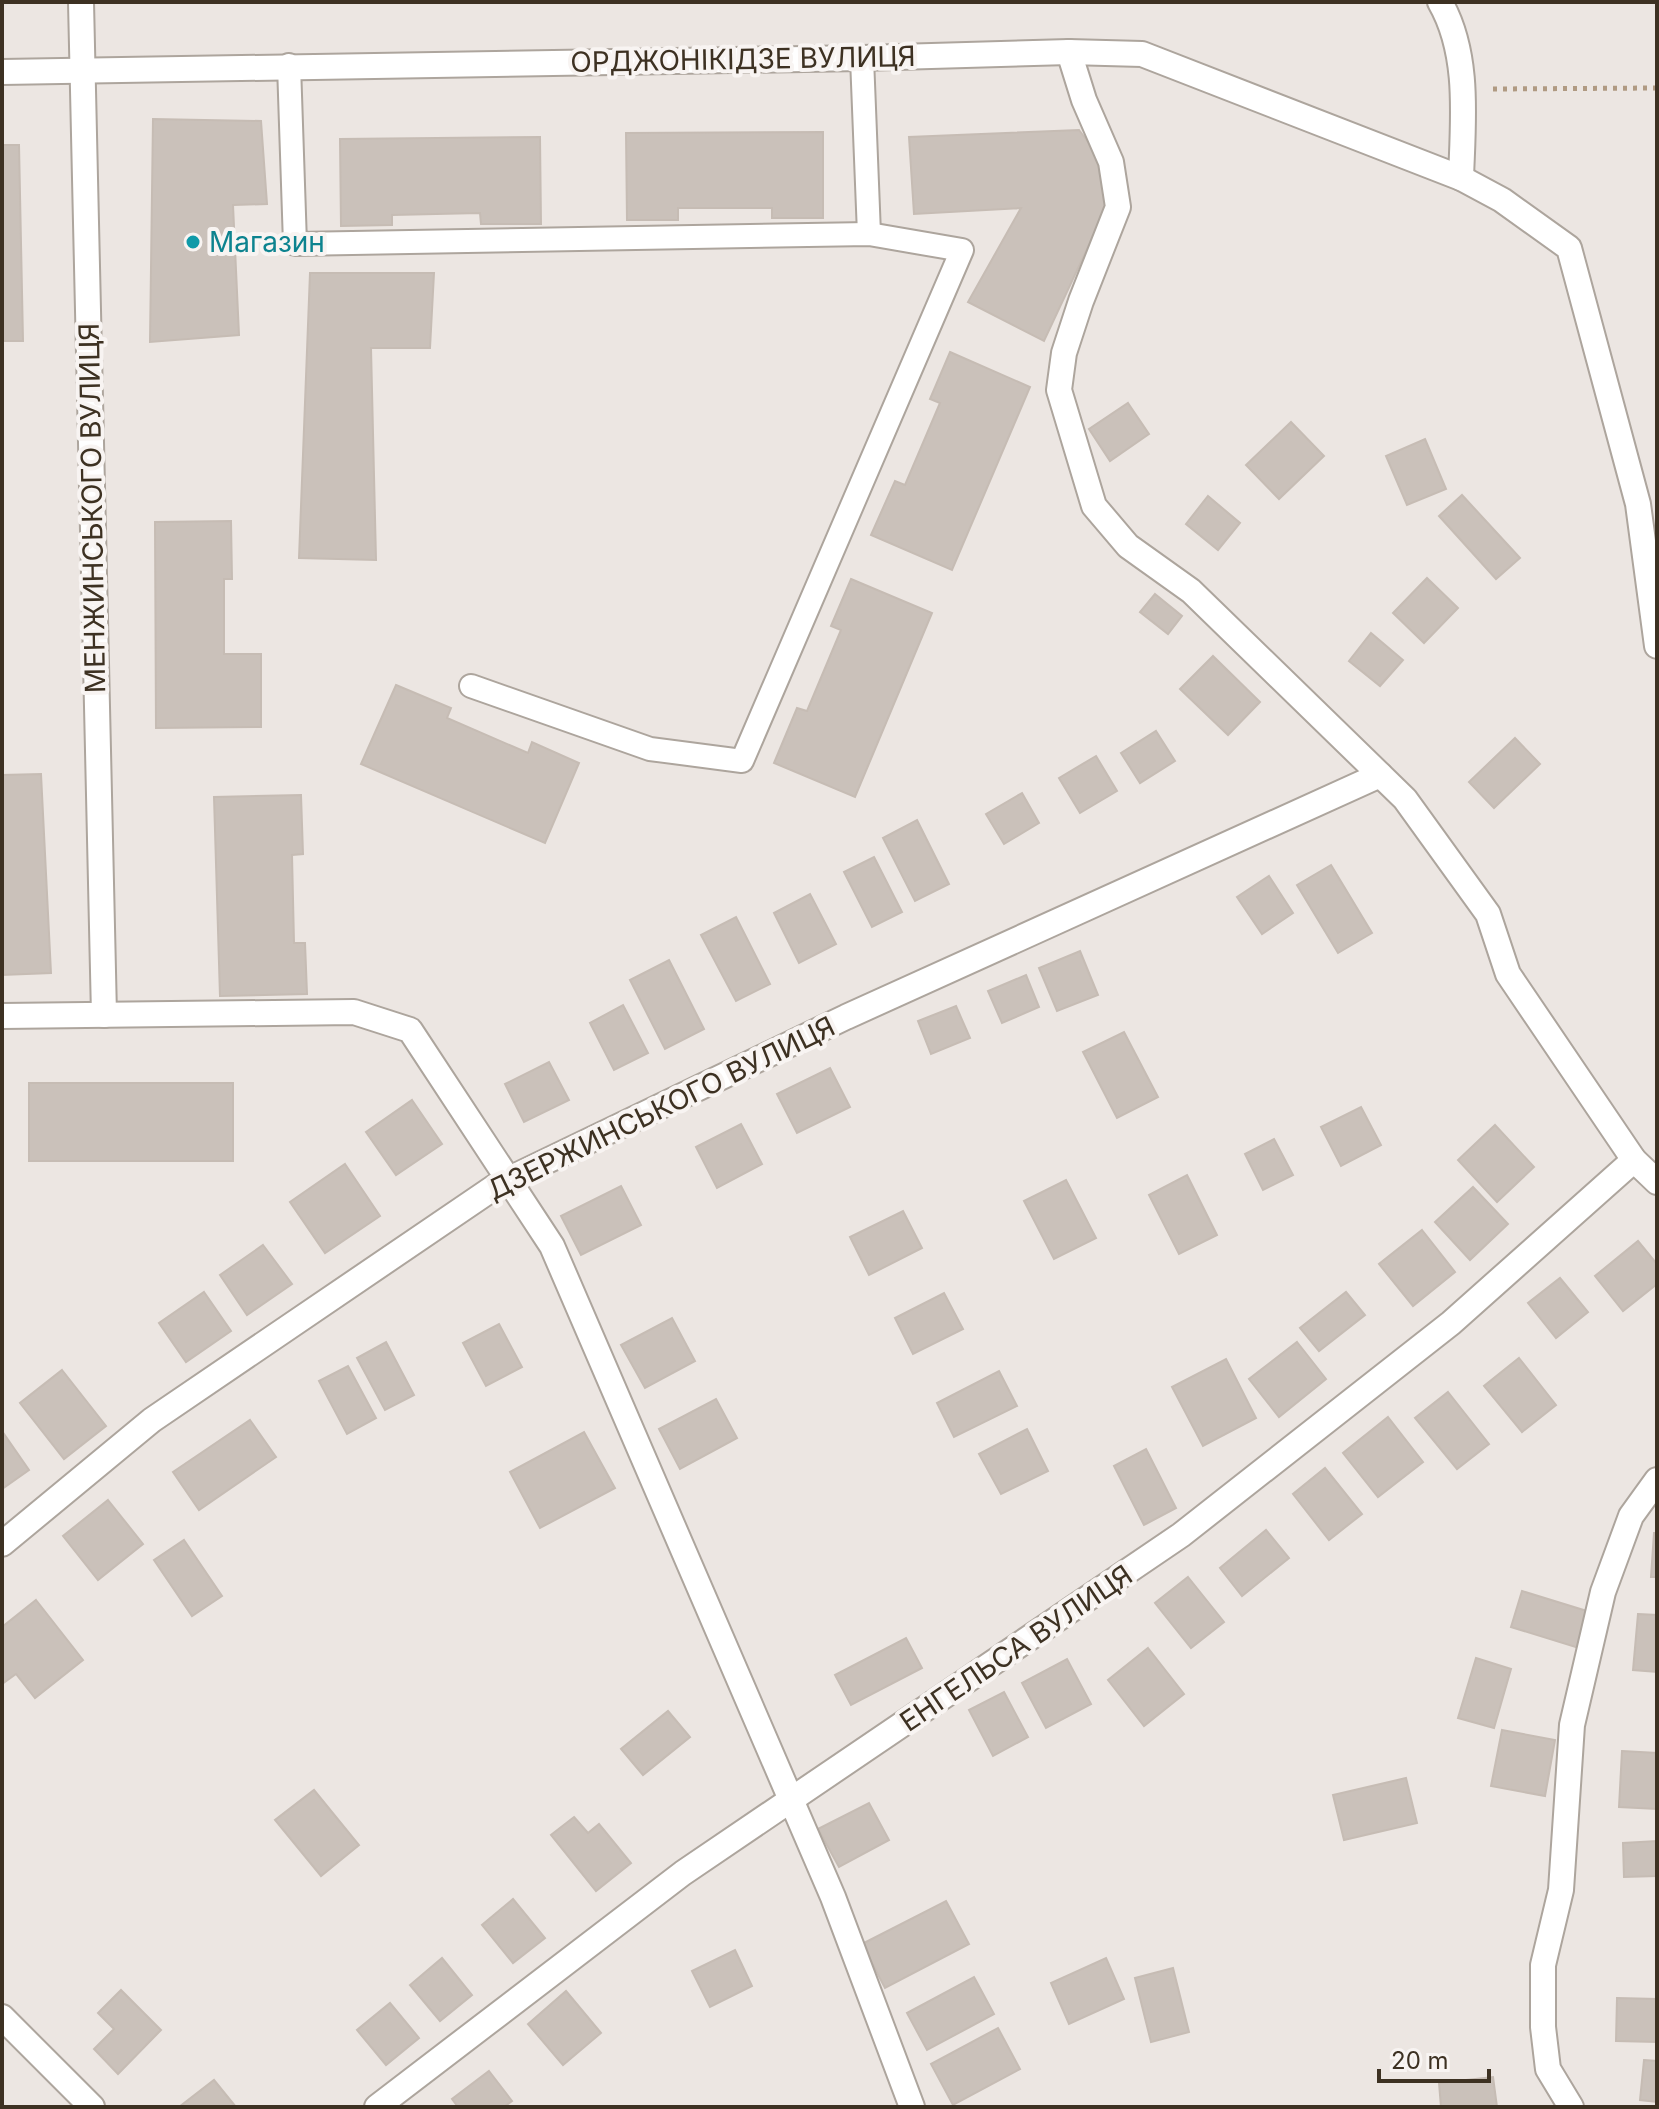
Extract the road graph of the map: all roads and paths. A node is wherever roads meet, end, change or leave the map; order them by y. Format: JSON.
{"nodes":[{"id":1,"x":81,"y":2,"type":"edge"},
{"id":2,"x":1440,"y":2,"type":"edge"},
{"id":3,"x":1069,"y":52,"type":"junction"},
{"id":4,"x":862,"y":58,"type":"junction"},
{"id":5,"x":289,"y":65,"type":"junction"},
{"id":6,"x":82,"y":70,"type":"junction"},
{"id":7,"x":2,"y":72,"type":"edge"},
{"id":8,"x":1657,"y":88,"type":"edge"},
{"id":9,"x":1464,"y":89,"type":"junction"},
{"id":10,"x":1461,"y":178,"type":"junction"},
{"id":11,"x":869,"y":234,"type":"junction"},
{"id":12,"x":1657,"y":646,"type":"edge"},
{"id":13,"x":471,"y":686,"type":"dead end"},
{"id":14,"x":1380,"y":775,"type":"junction"},
{"id":15,"x":104,"y":1015,"type":"junction"},
{"id":16,"x":2,"y":1016,"type":"edge"},
{"id":17,"x":1634,"y":1160,"type":"junction"},
{"id":18,"x":508,"y":1179,"type":"junction"},
{"id":19,"x":1657,"y":1182,"type":"edge"},
{"id":20,"x":1657,"y":1480,"type":"edge"},
{"id":21,"x":2,"y":1544,"type":"edge"},
{"id":22,"x":792,"y":1801,"type":"junction"},
{"id":23,"x":2,"y":2017,"type":"edge"},
{"id":24,"x":92,"y":2107,"type":"edge"},
{"id":25,"x":377,"y":2107,"type":"edge"},
{"id":26,"x":912,"y":2107,"type":"edge"},
{"id":27,"x":1571,"y":2107,"type":"edge"}],
"edges":[{"from":1,"to":6,"type":"street","name":"МЕНЖИНСЬКОГО ВУЛИЦЯ"},
{"from":2,"to":9,"type":"street"},
{"from":3,"to":4,"type":"street","name":"ОРДЖОНІКІДЗЕ ВУЛИЦЯ"},
{"from":3,"to":10,"type":"street","name":"ОРДЖОНІКІДЗЕ ВУЛИЦЯ"},
{"from":3,"to":14,"type":"street"},
{"from":4,"to":5,"type":"street","name":"ОРДЖОНІКІДЗЕ ВУЛИЦЯ"},
{"from":4,"to":11,"type":"lane"},
{"from":5,"to":6,"type":"street","name":"ОРДЖОНІКІДЗЕ ВУЛИЦЯ"},
{"from":5,"to":11,"type":"lane"},
{"from":6,"to":7,"type":"street","name":"ОРДЖОНІКІДЗЕ ВУЛИЦЯ"},
{"from":6,"to":15,"type":"street","name":"МЕНЖИНСЬКОГО ВУЛИЦЯ"},
{"from":8,"to":9,"type":"path"},
{"from":9,"to":10,"type":"street"},
{"from":10,"to":12,"type":"street","name":"ОРДЖОНІКІДЗЕ ВУЛИЦЯ"},
{"from":11,"to":13,"type":"lane"},
{"from":14,"to":17,"type":"street"},
{"from":14,"to":18,"type":"street","name":"ДЗЕРЖИНСЬКОГО ВУЛИЦЯ"},
{"from":15,"to":16,"type":"street"},
{"from":15,"to":18,"type":"street"},
{"from":17,"to":19,"type":"street"},
{"from":17,"to":22,"type":"street","name":"ЕНГЕЛЬСА ВУЛИЦЯ"},
{"from":18,"to":21,"type":"street","name":"ДЗЕРЖИНСЬКОГО ВУЛИЦЯ"},
{"from":18,"to":22,"type":"street"},
{"from":20,"to":27,"type":"street"},
{"from":22,"to":25,"type":"street","name":"ЕНГЕЛЬСА ВУЛИЦЯ"},
{"from":22,"to":26,"type":"street"},
{"from":23,"to":24,"type":"street"}]}
